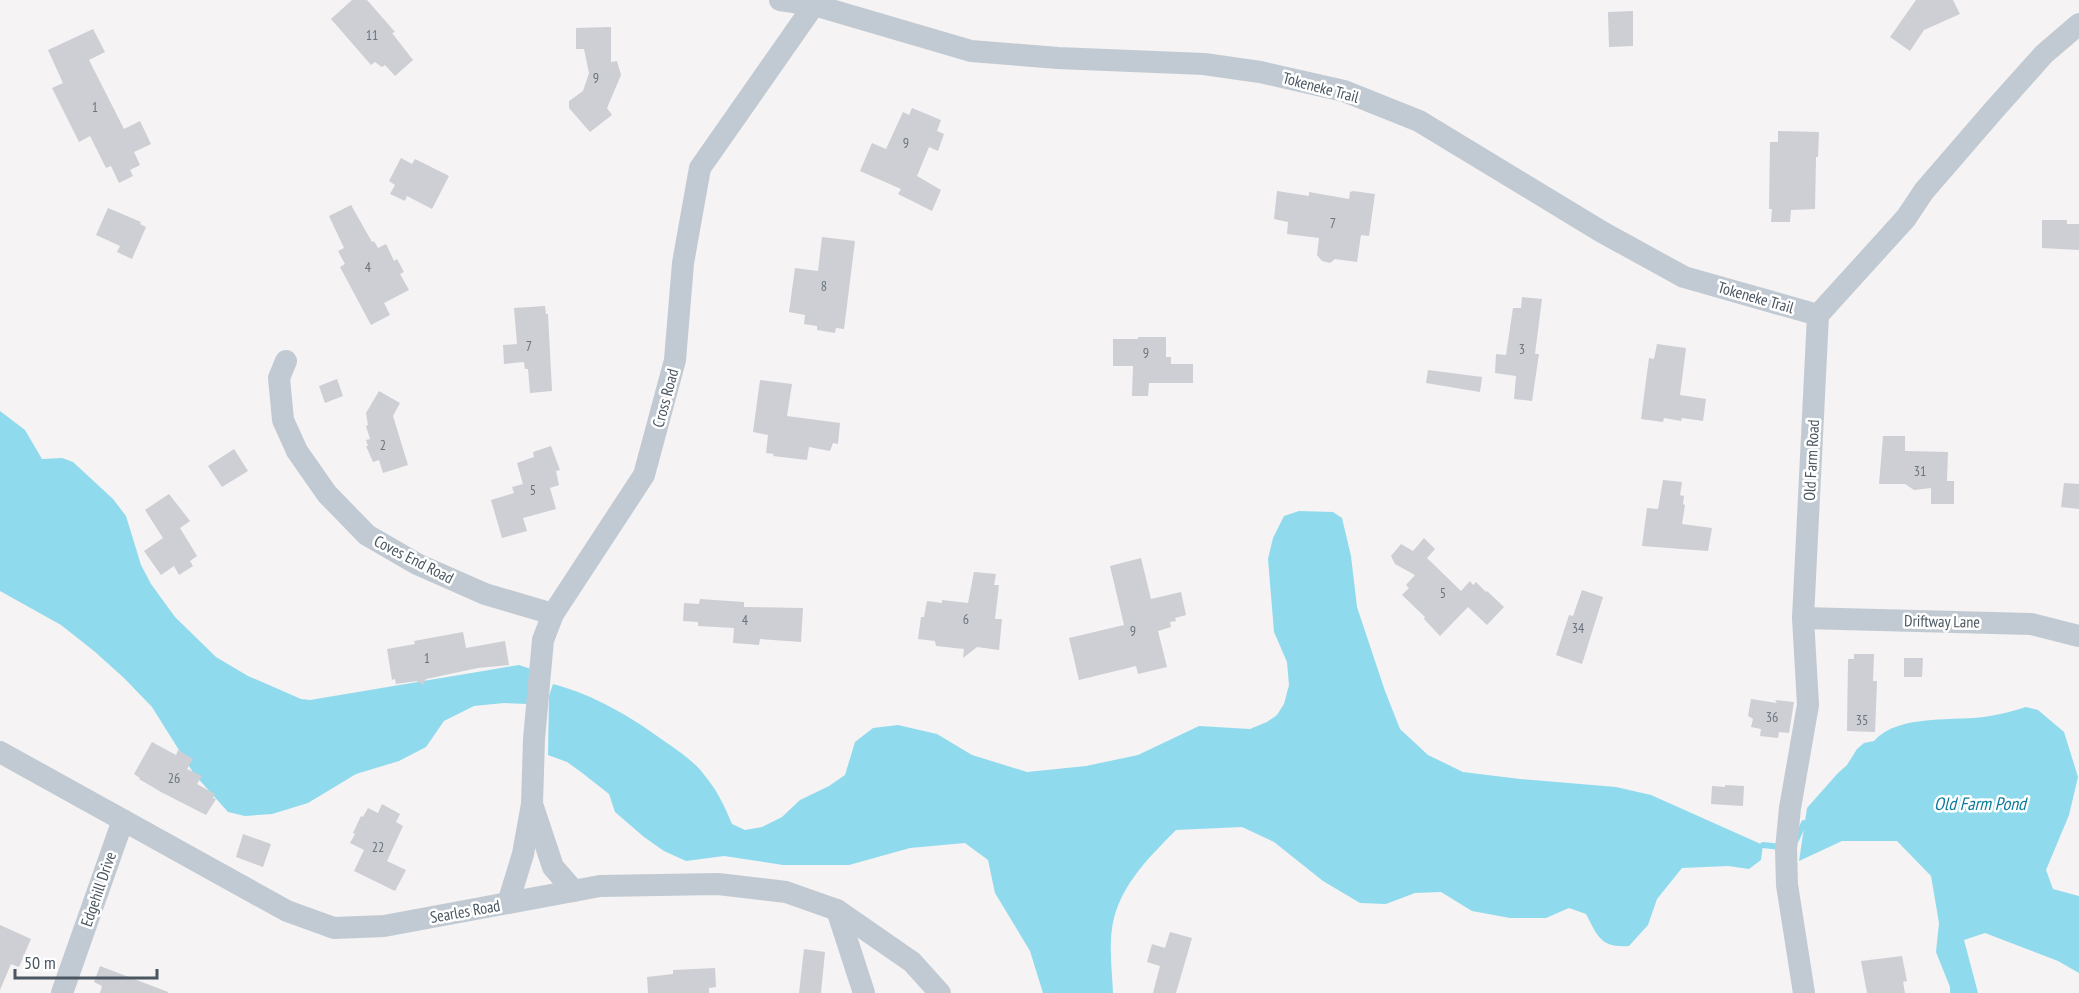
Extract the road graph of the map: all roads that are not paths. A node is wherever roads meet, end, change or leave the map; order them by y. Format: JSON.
{"nodes":[{"id":1,"x":780,"y":0,"type":"edge"},
{"id":2,"x":815,"y":3,"type":"edge"},
{"id":3,"x":2079,"y":24,"type":"edge"},
{"id":4,"x":1818,"y":315,"type":"junction"},
{"id":5,"x":286,"y":361,"type":"dead end"},
{"id":6,"x":553,"y":614,"type":"junction"},
{"id":7,"x":1803,"y":618,"type":"junction"},
{"id":8,"x":2079,"y":636,"type":"edge"},
{"id":9,"x":0,"y":752,"type":"edge"},
{"id":10,"x":532,"y":804,"type":"junction"},
{"id":11,"x":123,"y":820,"type":"junction"},
{"id":12,"x":574,"y":891,"type":"junction"},
{"id":13,"x":508,"y":903,"type":"junction"},
{"id":14,"x":837,"y":910,"type":"junction"},
{"id":15,"x":62,"y":993,"type":"edge"},
{"id":16,"x":864,"y":993,"type":"edge"},
{"id":17,"x":940,"y":993,"type":"edge"},
{"id":18,"x":1804,"y":993,"type":"edge"}],
"edges":[{"from":1,"to":2,"type":"street","name":"Tokeneke Trail"},
{"from":2,"to":4,"type":"street","name":"Tokeneke Trail"},
{"from":2,"to":6,"type":"street","name":"Cross Road"},
{"from":3,"to":4,"type":"street"},
{"from":4,"to":7,"type":"street","name":"Old Farm Road"},
{"from":5,"to":6,"type":"street","name":"Coves End Road"},
{"from":6,"to":10,"type":"street","name":"Cross Road"},
{"from":7,"to":8,"type":"street","name":"Driftway Lane"},
{"from":7,"to":18,"type":"street","name":"Old Farm Road"},
{"from":9,"to":11,"type":"street","name":"Searles Road"},
{"from":10,"to":12,"type":"street","name":"Cross Road"},
{"from":10,"to":13,"type":"street","name":"Cross Road"},
{"from":11,"to":13,"type":"street","name":"Searles Road"},
{"from":11,"to":15,"type":"street","name":"Edgehill Drive"},
{"from":12,"to":13,"type":"street","name":"Searles Road"},
{"from":12,"to":14,"type":"street","name":"Searles Road"},
{"from":14,"to":16,"type":"street"},
{"from":14,"to":17,"type":"street","name":"Searles Road"}]}
